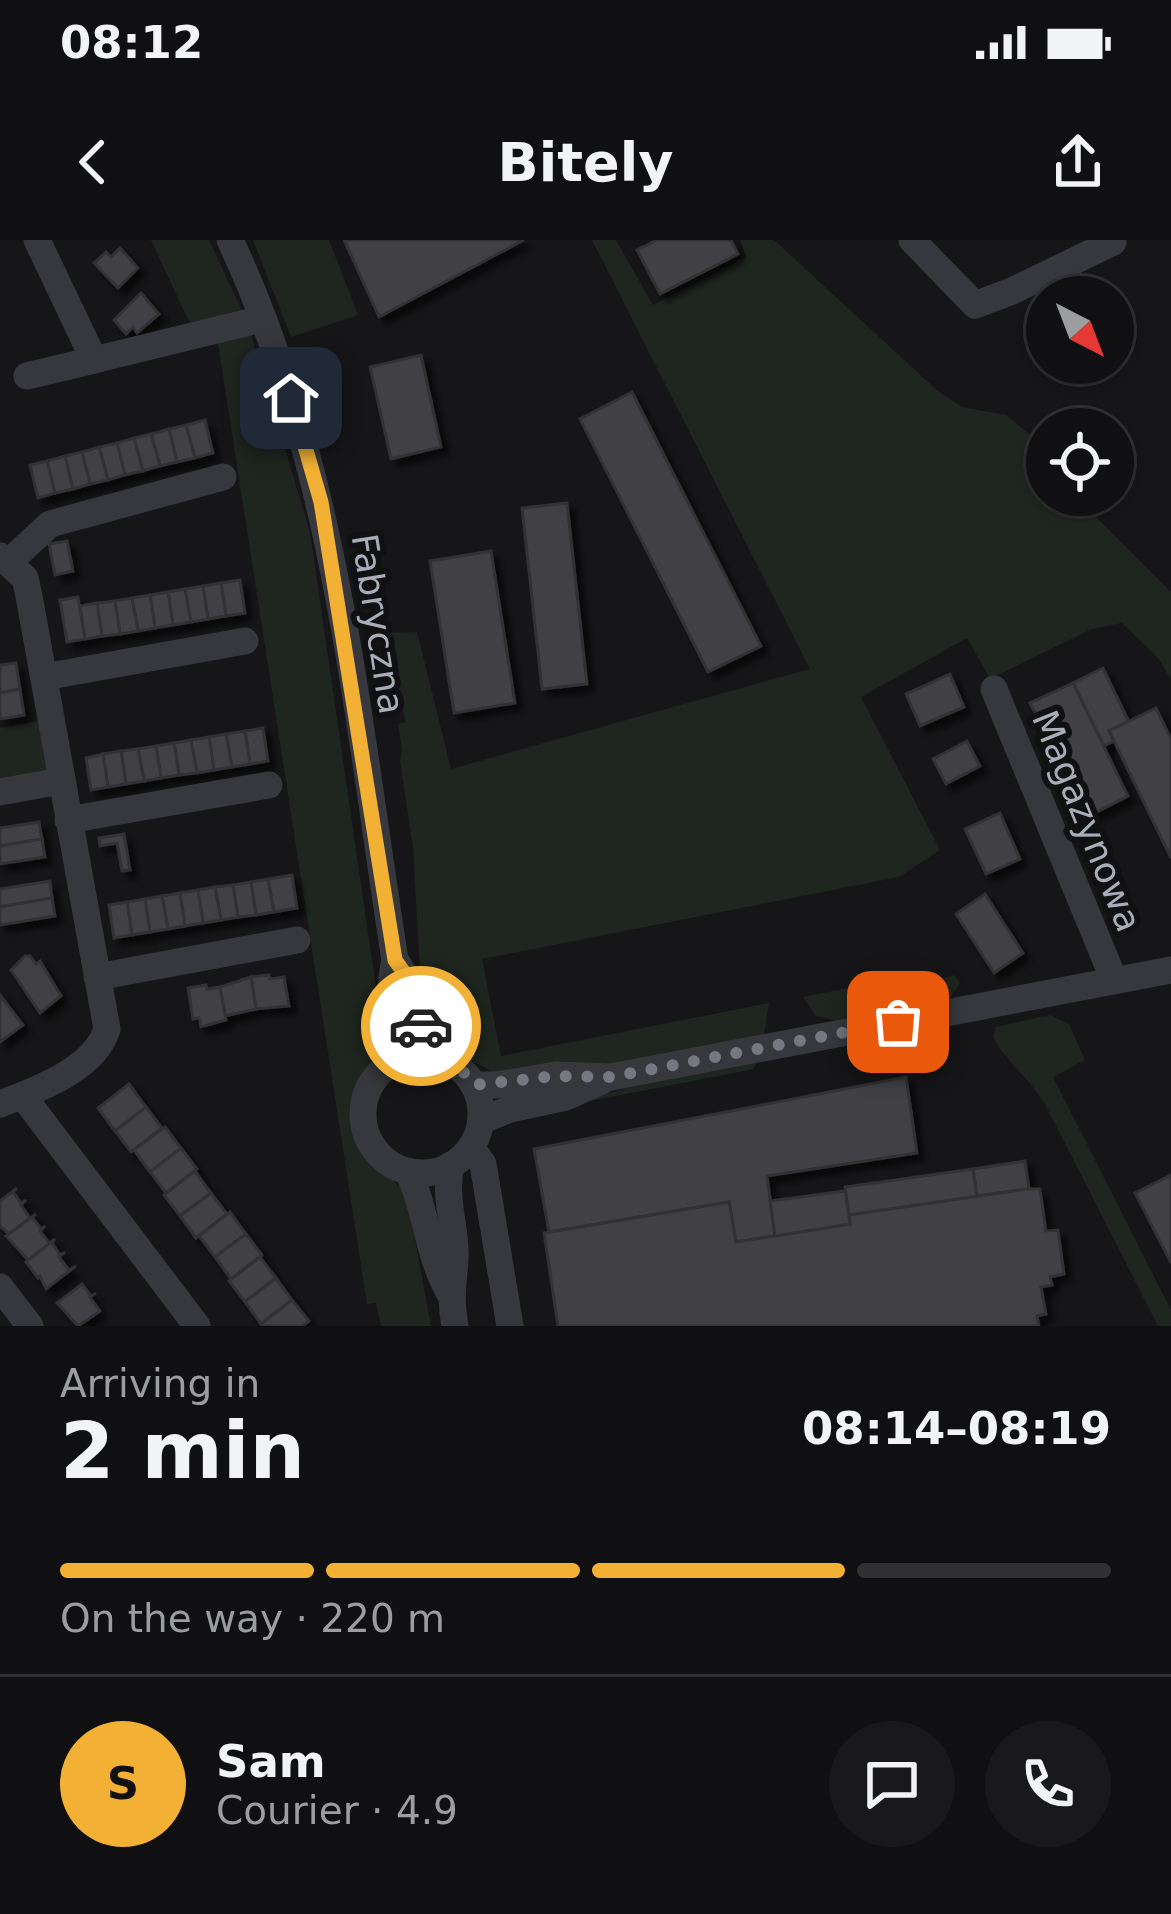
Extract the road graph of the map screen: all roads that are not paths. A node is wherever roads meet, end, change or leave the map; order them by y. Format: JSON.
{"nodes":[{"id":1,"x":37,"y":240,"type":"edge"},
{"id":2,"x":230,"y":240,"type":"edge"},
{"id":3,"x":912,"y":240,"type":"edge"},
{"id":4,"x":1114,"y":242,"type":"edge"},
{"id":5,"x":262,"y":319,"type":"junction"},
{"id":6,"x":94,"y":360,"type":"junction"},
{"id":7,"x":27,"y":376,"type":"dead end"},
{"id":8,"x":223,"y":477,"type":"dead end"},
{"id":9,"x":5,"y":559,"type":"edge"},
{"id":10,"x":245,"y":641,"type":"dead end"},
{"id":11,"x":44,"y":677,"type":"junction"},
{"id":12,"x":994,"y":689,"type":"dead end"},
{"id":13,"x":62,"y":782,"type":"junction"},
{"id":14,"x":269,"y":784,"type":"dead end"},
{"id":15,"x":0,"y":792,"type":"edge"},
{"id":16,"x":68,"y":820,"type":"junction"},
{"id":17,"x":297,"y":940,"type":"dead end"},
{"id":18,"x":395,"y":960,"type":"junction"},
{"id":19,"x":1171,"y":970,"type":"edge"},
{"id":20,"x":98,"y":977,"type":"junction"},
{"id":21,"x":1114,"y":980,"type":"junction"},
{"id":22,"x":436,"y":1056,"type":"junction"},
{"id":23,"x":392,"y":1063,"type":"junction"},
{"id":24,"x":611,"y":1077,"type":"junction"},
{"id":25,"x":474,"y":1085,"type":"junction"},
{"id":26,"x":6,"y":1101,"type":"edge"},
{"id":27,"x":467,"y":1144,"type":"junction"},
{"id":28,"x":408,"y":1171,"type":"junction"},
{"id":29,"x":0,"y":1287,"type":"edge"},
{"id":30,"x":449,"y":1292,"type":"junction"},
{"id":31,"x":30,"y":1326,"type":"edge"},
{"id":32,"x":196,"y":1326,"type":"edge"},
{"id":33,"x":455,"y":1326,"type":"edge"},
{"id":34,"x":509,"y":1326,"type":"edge"}],
"edges":[{"from":1,"to":6,"type":"street"},
{"from":2,"to":5,"type":"street","name":"Fabryczna"},
{"from":3,"to":4,"type":"street"},
{"from":5,"to":6,"type":"street"},
{"from":5,"to":18,"type":"street","name":"Fabryczna"},
{"from":6,"to":7,"type":"street"},
{"from":8,"to":9,"type":"street"},
{"from":9,"to":11,"type":"street"},
{"from":10,"to":11,"type":"street"},
{"from":11,"to":13,"type":"street"},
{"from":12,"to":21,"type":"street","name":"Magazynowa"},
{"from":13,"to":15,"type":"street"},
{"from":13,"to":16,"type":"street"},
{"from":14,"to":16,"type":"street"},
{"from":16,"to":20,"type":"street"},
{"from":17,"to":20,"type":"street"},
{"from":18,"to":22,"type":"street","name":"Fabryczna"},
{"from":18,"to":23,"type":"street","name":"Fabryczna"},
{"from":19,"to":21,"type":"street","name":"Magazynowa"},
{"from":20,"to":26,"type":"street"},
{"from":21,"to":24,"type":"street","name":"Magazynowa"},
{"from":22,"to":23,"type":"street"},
{"from":22,"to":25,"type":"street"},
{"from":23,"to":28,"type":"street"},
{"from":24,"to":25,"type":"street","name":"Magazynowa"},
{"from":24,"to":27,"type":"street","name":"Magazynowa"},
{"from":25,"to":27,"type":"street"},
{"from":26,"to":32,"type":"street"},
{"from":27,"to":28,"type":"street"},
{"from":27,"to":30,"type":"street"},
{"from":27,"to":34,"type":"street"},
{"from":28,"to":30,"type":"street"},
{"from":29,"to":31,"type":"street"},
{"from":30,"to":33,"type":"street"}]}
